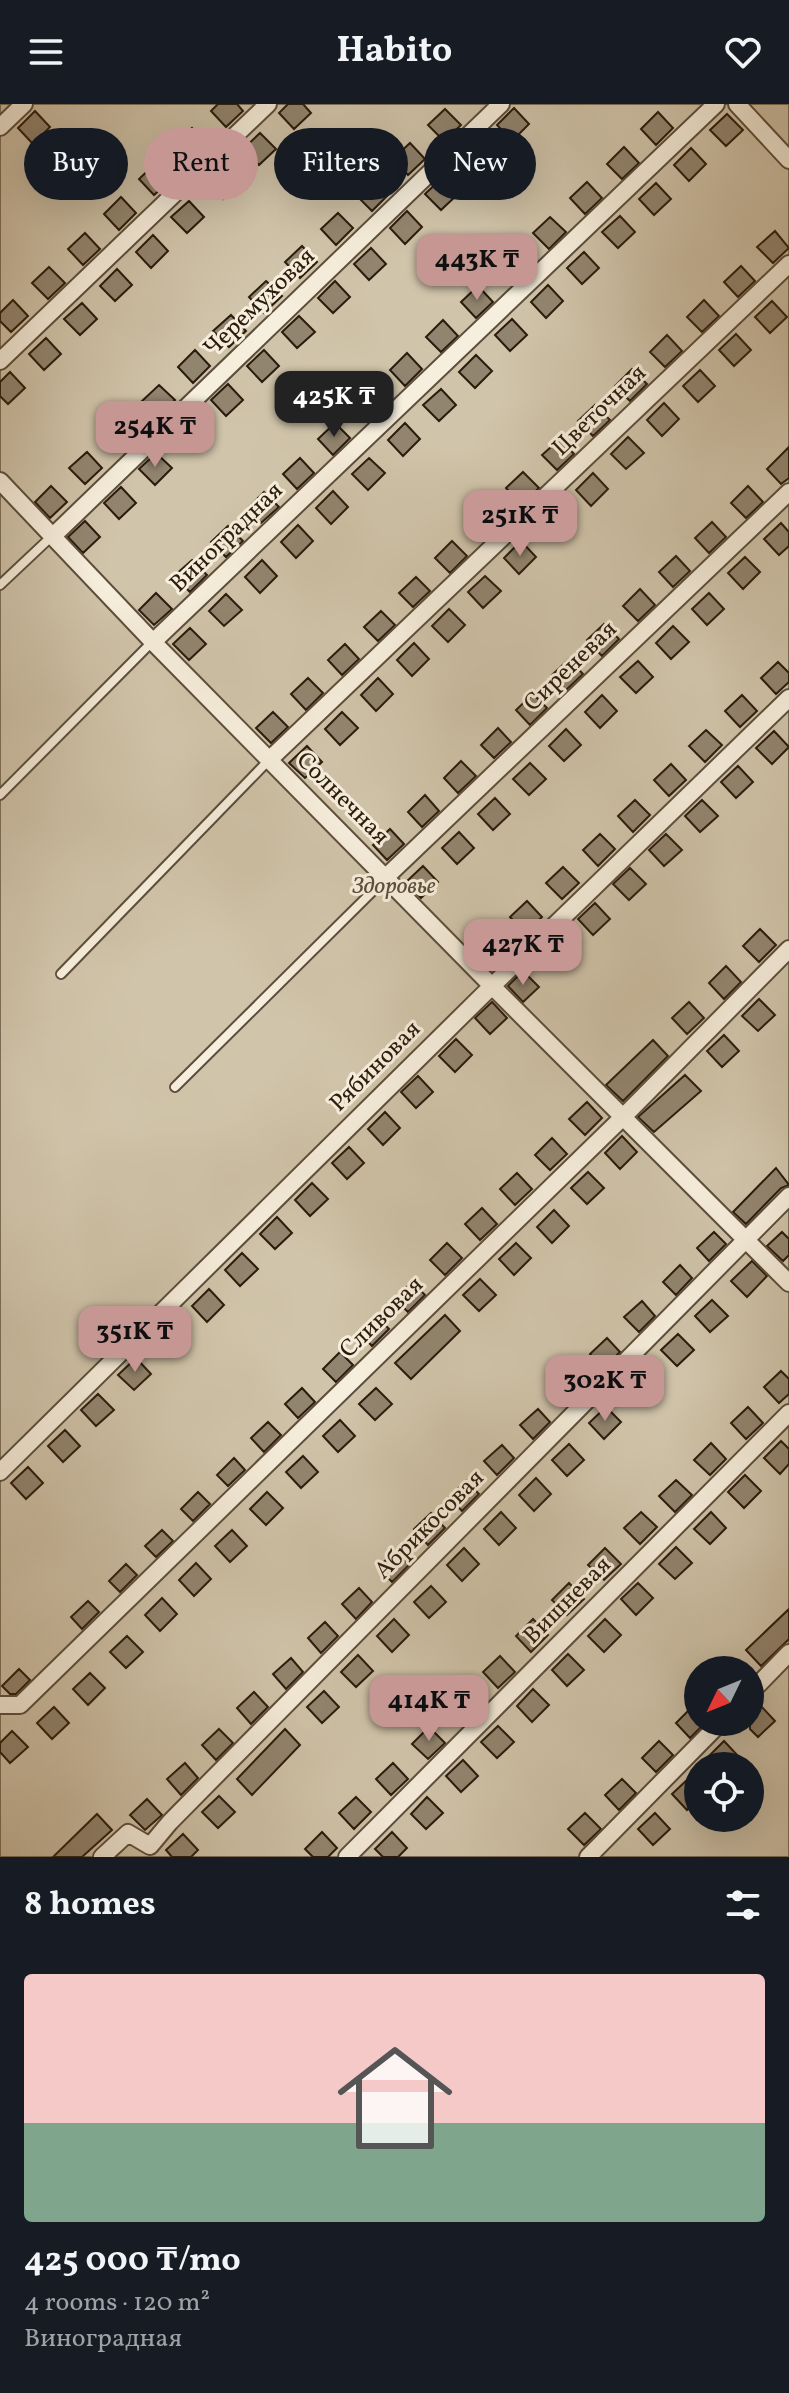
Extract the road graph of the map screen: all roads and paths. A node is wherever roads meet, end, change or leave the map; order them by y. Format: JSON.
{"nodes":[{"id":1,"x":24,"y":104,"type":"edge"},
{"id":2,"x":268,"y":104,"type":"edge"},
{"id":3,"x":501,"y":104,"type":"edge"},
{"id":4,"x":716,"y":104,"type":"edge"},
{"id":5,"x":737,"y":104,"type":"edge"},
{"id":6,"x":0,"y":127,"type":"edge"},
{"id":7,"x":789,"y":160,"type":"edge"},
{"id":8,"x":789,"y":264,"type":"edge"},
{"id":9,"x":0,"y":361,"type":"edge"},
{"id":10,"x":0,"y":481,"type":"edge"},
{"id":11,"x":789,"y":492,"type":"edge"},
{"id":12,"x":53,"y":536,"type":"junction"},
{"id":13,"x":0,"y":585,"type":"edge"},
{"id":14,"x":153,"y":642,"type":"junction"},
{"id":15,"x":789,"y":698,"type":"edge"},
{"id":16,"x":270,"y":759,"type":"junction"},
{"id":17,"x":0,"y":795,"type":"edge"},
{"id":18,"x":386,"y":877,"type":"junction"},
{"id":19,"x":789,"y":949,"type":"edge"},
{"id":20,"x":61,"y":974,"type":"dead end"},
{"id":21,"x":492,"y":986,"type":"junction"},
{"id":22,"x":175,"y":1087,"type":"dead end"},
{"id":23,"x":623,"y":1117,"type":"junction"},
{"id":24,"x":789,"y":1196,"type":"edge"},
{"id":25,"x":746,"y":1239,"type":"junction"},
{"id":26,"x":789,"y":1283,"type":"edge"},
{"id":27,"x":789,"y":1413,"type":"edge"},
{"id":28,"x":0,"y":1472,"type":"edge"},
{"id":29,"x":789,"y":1653,"type":"edge"},
{"id":30,"x":764,"y":1679,"type":"edge"},
{"id":31,"x":0,"y":1705,"type":"edge"},
{"id":32,"x":707,"y":1736,"type":"edge"},
{"id":33,"x":102,"y":1857,"type":"edge"},
{"id":34,"x":347,"y":1857,"type":"edge"},
{"id":35,"x":588,"y":1857,"type":"edge"}],
"edges":[{"from":1,"to":6,"type":"street"},
{"from":2,"to":9,"type":"street"},
{"from":3,"to":12,"type":"street","name":"Черемуховая"},
{"from":4,"to":14,"type":"street","name":"Виноградная"},
{"from":5,"to":7,"type":"street"},
{"from":8,"to":16,"type":"street","name":"Цветочная"},
{"from":10,"to":12,"type":"street","name":"Солнечная"},
{"from":11,"to":18,"type":"street","name":"Сиреневая"},
{"from":12,"to":13,"type":"lane"},
{"from":12,"to":14,"type":"street","name":"Солнечная"},
{"from":14,"to":16,"type":"street","name":"Солнечная"},
{"from":14,"to":17,"type":"lane"},
{"from":15,"to":21,"type":"street","name":"Рябиновая"},
{"from":16,"to":18,"type":"street","name":"Солнечная"},
{"from":16,"to":20,"type":"lane"},
{"from":18,"to":21,"type":"street","name":"Солнечная"},
{"from":18,"to":22,"type":"lane"},
{"from":19,"to":23,"type":"street","name":"Сливовая"},
{"from":21,"to":23,"type":"street","name":"Солнечная"},
{"from":21,"to":28,"type":"street","name":"Рябиновая"},
{"from":23,"to":25,"type":"street","name":"Солнечная"},
{"from":23,"to":31,"type":"street","name":"Сливовая"},
{"from":24,"to":25,"type":"street","name":"Абрикосовая"},
{"from":25,"to":26,"type":"street","name":"Солнечная"},
{"from":25,"to":33,"type":"street","name":"Абрикосовая"},
{"from":27,"to":34,"type":"street","name":"Вишневая"},
{"from":29,"to":30,"type":"street"},
{"from":32,"to":35,"type":"street"}]}
